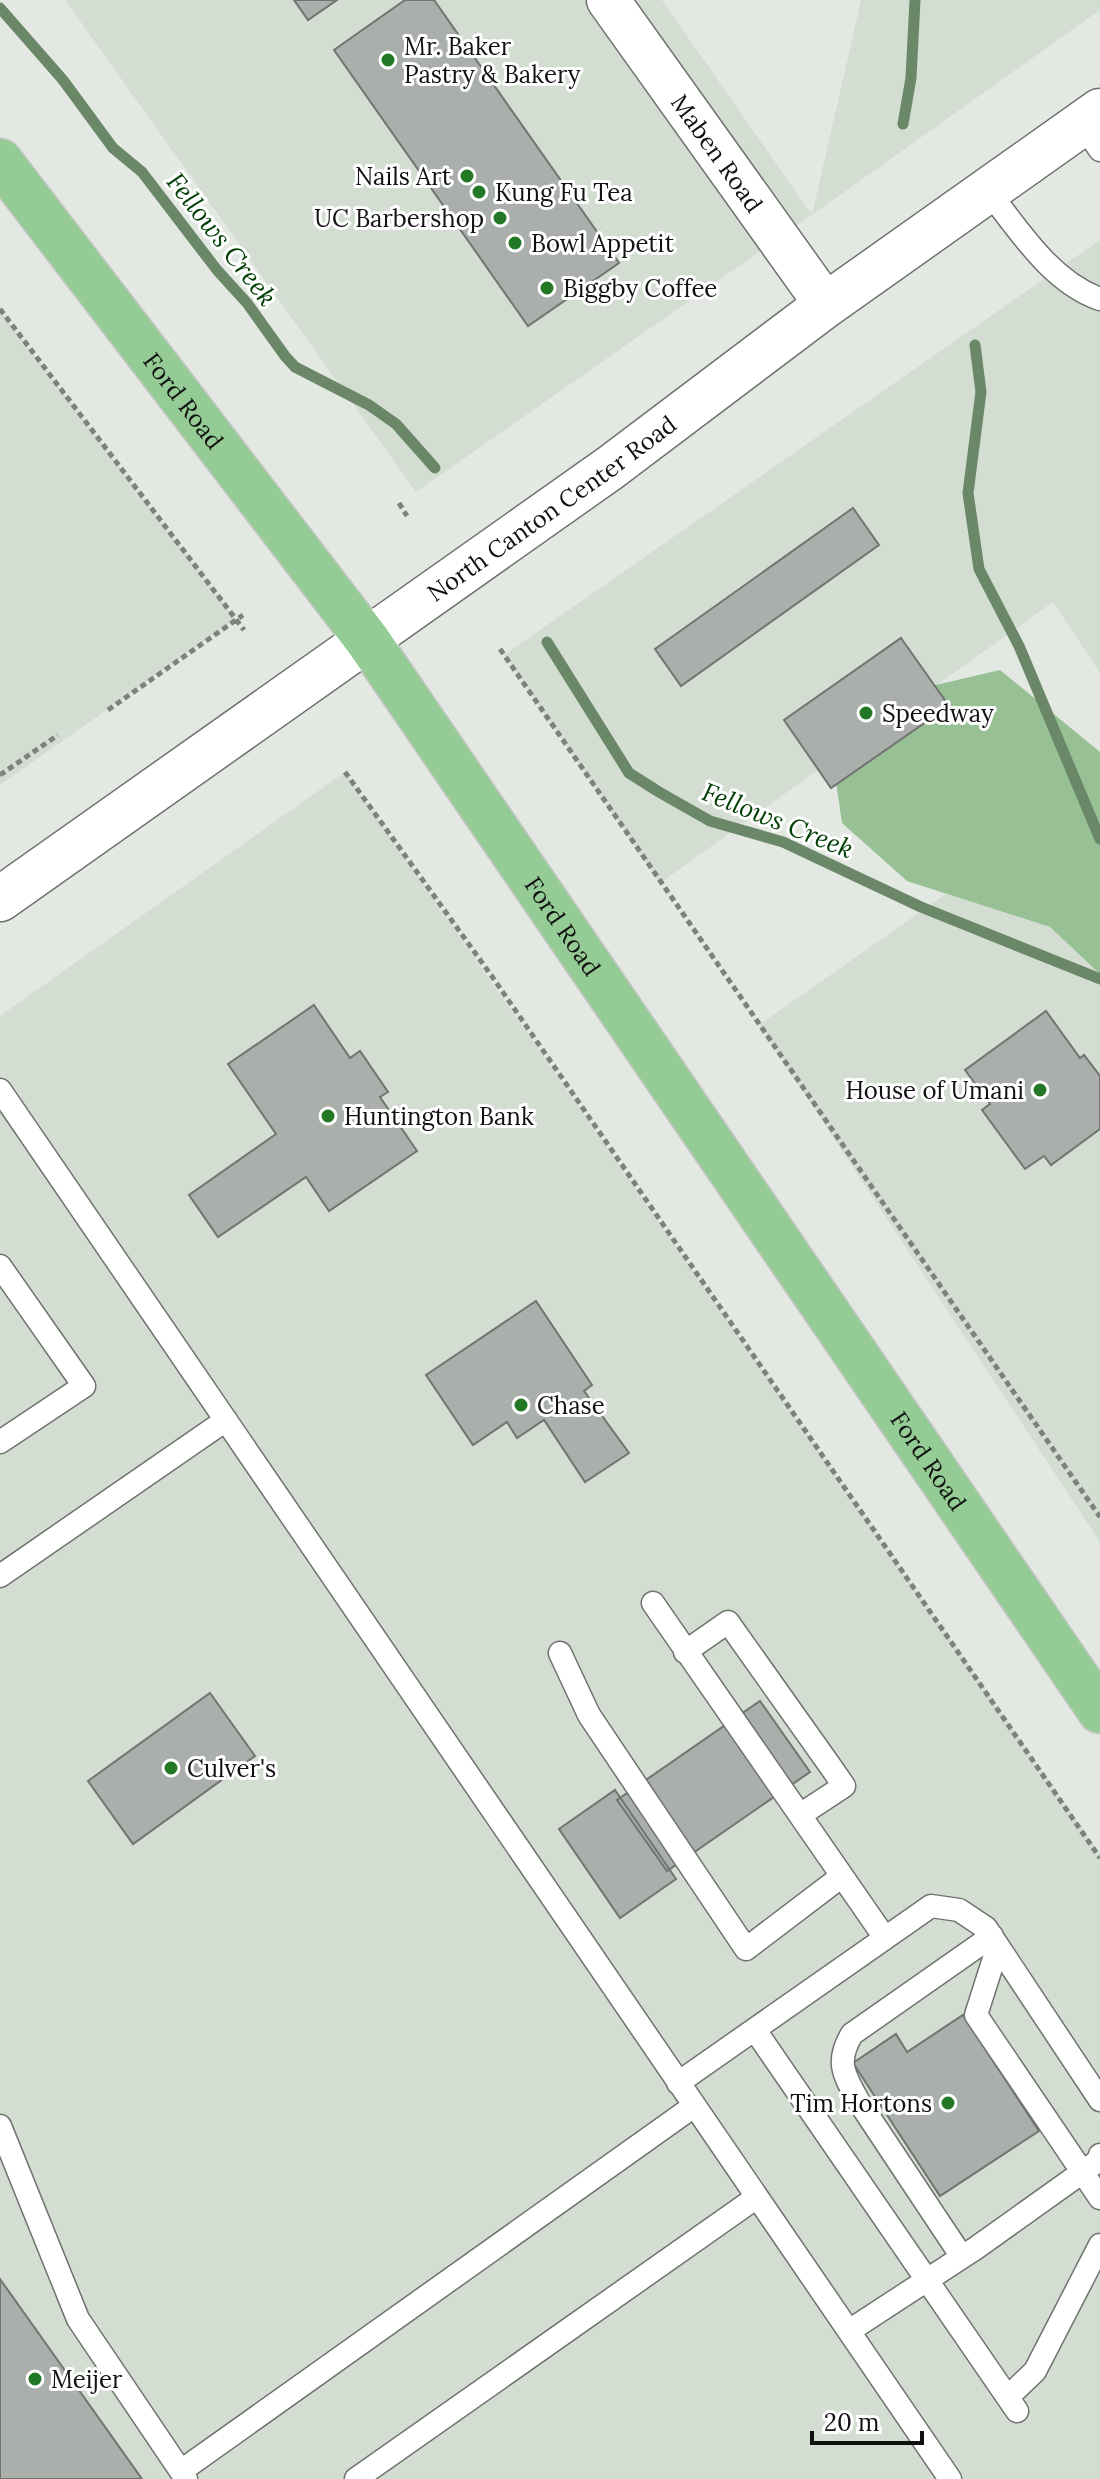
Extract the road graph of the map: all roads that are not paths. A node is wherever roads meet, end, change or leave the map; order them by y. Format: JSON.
{"nodes":[{"id":1,"x":608,"y":0,"type":"edge"},
{"id":2,"x":1094,"y":128,"type":"edge"},
{"id":3,"x":0,"y":161,"type":"edge"},
{"id":4,"x":988,"y":191,"type":"junction"},
{"id":5,"x":1100,"y":299,"type":"edge"},
{"id":6,"x":826,"y":305,"type":"junction"},
{"id":7,"x":368,"y":641,"type":"junction"},
{"id":8,"x":0,"y":899,"type":"edge"},
{"id":9,"x":0,"y":1090,"type":"edge"},
{"id":10,"x":0,"y":1266,"type":"edge"},
{"id":11,"x":226,"y":1420,"type":"junction"},
{"id":12,"x":2,"y":1436,"type":"edge"},
{"id":13,"x":0,"y":1576,"type":"edge"},
{"id":14,"x":653,"y":1603,"type":"dead end"},
{"id":15,"x":685,"y":1652,"type":"junction"},
{"id":16,"x":560,"y":1653,"type":"dead end"},
{"id":17,"x":1100,"y":1711,"type":"edge"},
{"id":18,"x":800,"y":1815,"type":"junction"},
{"id":19,"x":842,"y":1876,"type":"junction"},
{"id":20,"x":885,"y":1938,"type":"junction"},
{"id":21,"x":995,"y":1941,"type":"junction"},
{"id":22,"x":755,"y":2030,"type":"junction"},
{"id":23,"x":678,"y":2083,"type":"junction"},
{"id":24,"x":1100,"y":2100,"type":"edge"},
{"id":25,"x":694,"y":2106,"type":"junction"},
{"id":26,"x":0,"y":2126,"type":"edge"},
{"id":27,"x":1100,"y":2155,"type":"edge"},
{"id":28,"x":1082,"y":2172,"type":"junction"},
{"id":29,"x":757,"y":2197,"type":"junction"},
{"id":30,"x":1100,"y":2198,"type":"edge"},
{"id":31,"x":1100,"y":2245,"type":"edge"},
{"id":32,"x":962,"y":2257,"type":"junction"},
{"id":33,"x":928,"y":2280,"type":"junction"},
{"id":34,"x":849,"y":2331,"type":"junction"},
{"id":35,"x":184,"y":2475,"type":"edge"},
{"id":36,"x":356,"y":2479,"type":"edge"},
{"id":37,"x":950,"y":2479,"type":"edge"}],
"edges":[{"from":1,"to":6,"type":"street","name":"Maben Road"},
{"from":2,"to":4,"type":"main road","name":"North Canton Center Road"},
{"from":3,"to":7,"type":"main road","name":"Ford Road"},
{"from":4,"to":5,"type":"lane"},
{"from":4,"to":6,"type":"main road","name":"North Canton Center Road"},
{"from":6,"to":7,"type":"main road","name":"North Canton Center Road"},
{"from":7,"to":8,"type":"main road","name":"North Canton Center Road"},
{"from":7,"to":17,"type":"main road","name":"Ford Road"},
{"from":9,"to":11,"type":"lane"},
{"from":10,"to":12,"type":"lane"},
{"from":11,"to":13,"type":"lane"},
{"from":11,"to":23,"type":"lane"},
{"from":14,"to":15,"type":"lane"},
{"from":15,"to":18,"type":"lane"},
{"from":15,"to":18,"type":"lane"},
{"from":16,"to":19,"type":"lane"},
{"from":18,"to":19,"type":"lane"},
{"from":19,"to":20,"type":"lane"},
{"from":20,"to":21,"type":"lane"},
{"from":20,"to":22,"type":"lane"},
{"from":21,"to":24,"type":"lane"},
{"from":21,"to":28,"type":"lane"},
{"from":21,"to":32,"type":"lane"},
{"from":22,"to":23,"type":"lane"},
{"from":22,"to":33,"type":"lane"},
{"from":23,"to":25,"type":"lane"},
{"from":25,"to":29,"type":"lane"},
{"from":25,"to":35,"type":"lane"},
{"from":26,"to":35,"type":"lane"},
{"from":27,"to":28,"type":"lane"},
{"from":28,"to":30,"type":"lane"},
{"from":28,"to":32,"type":"lane"},
{"from":29,"to":34,"type":"lane"},
{"from":29,"to":36,"type":"lane"},
{"from":31,"to":33,"type":"lane"},
{"from":32,"to":33,"type":"lane"},
{"from":33,"to":34,"type":"lane"},
{"from":34,"to":37,"type":"lane"}]}
